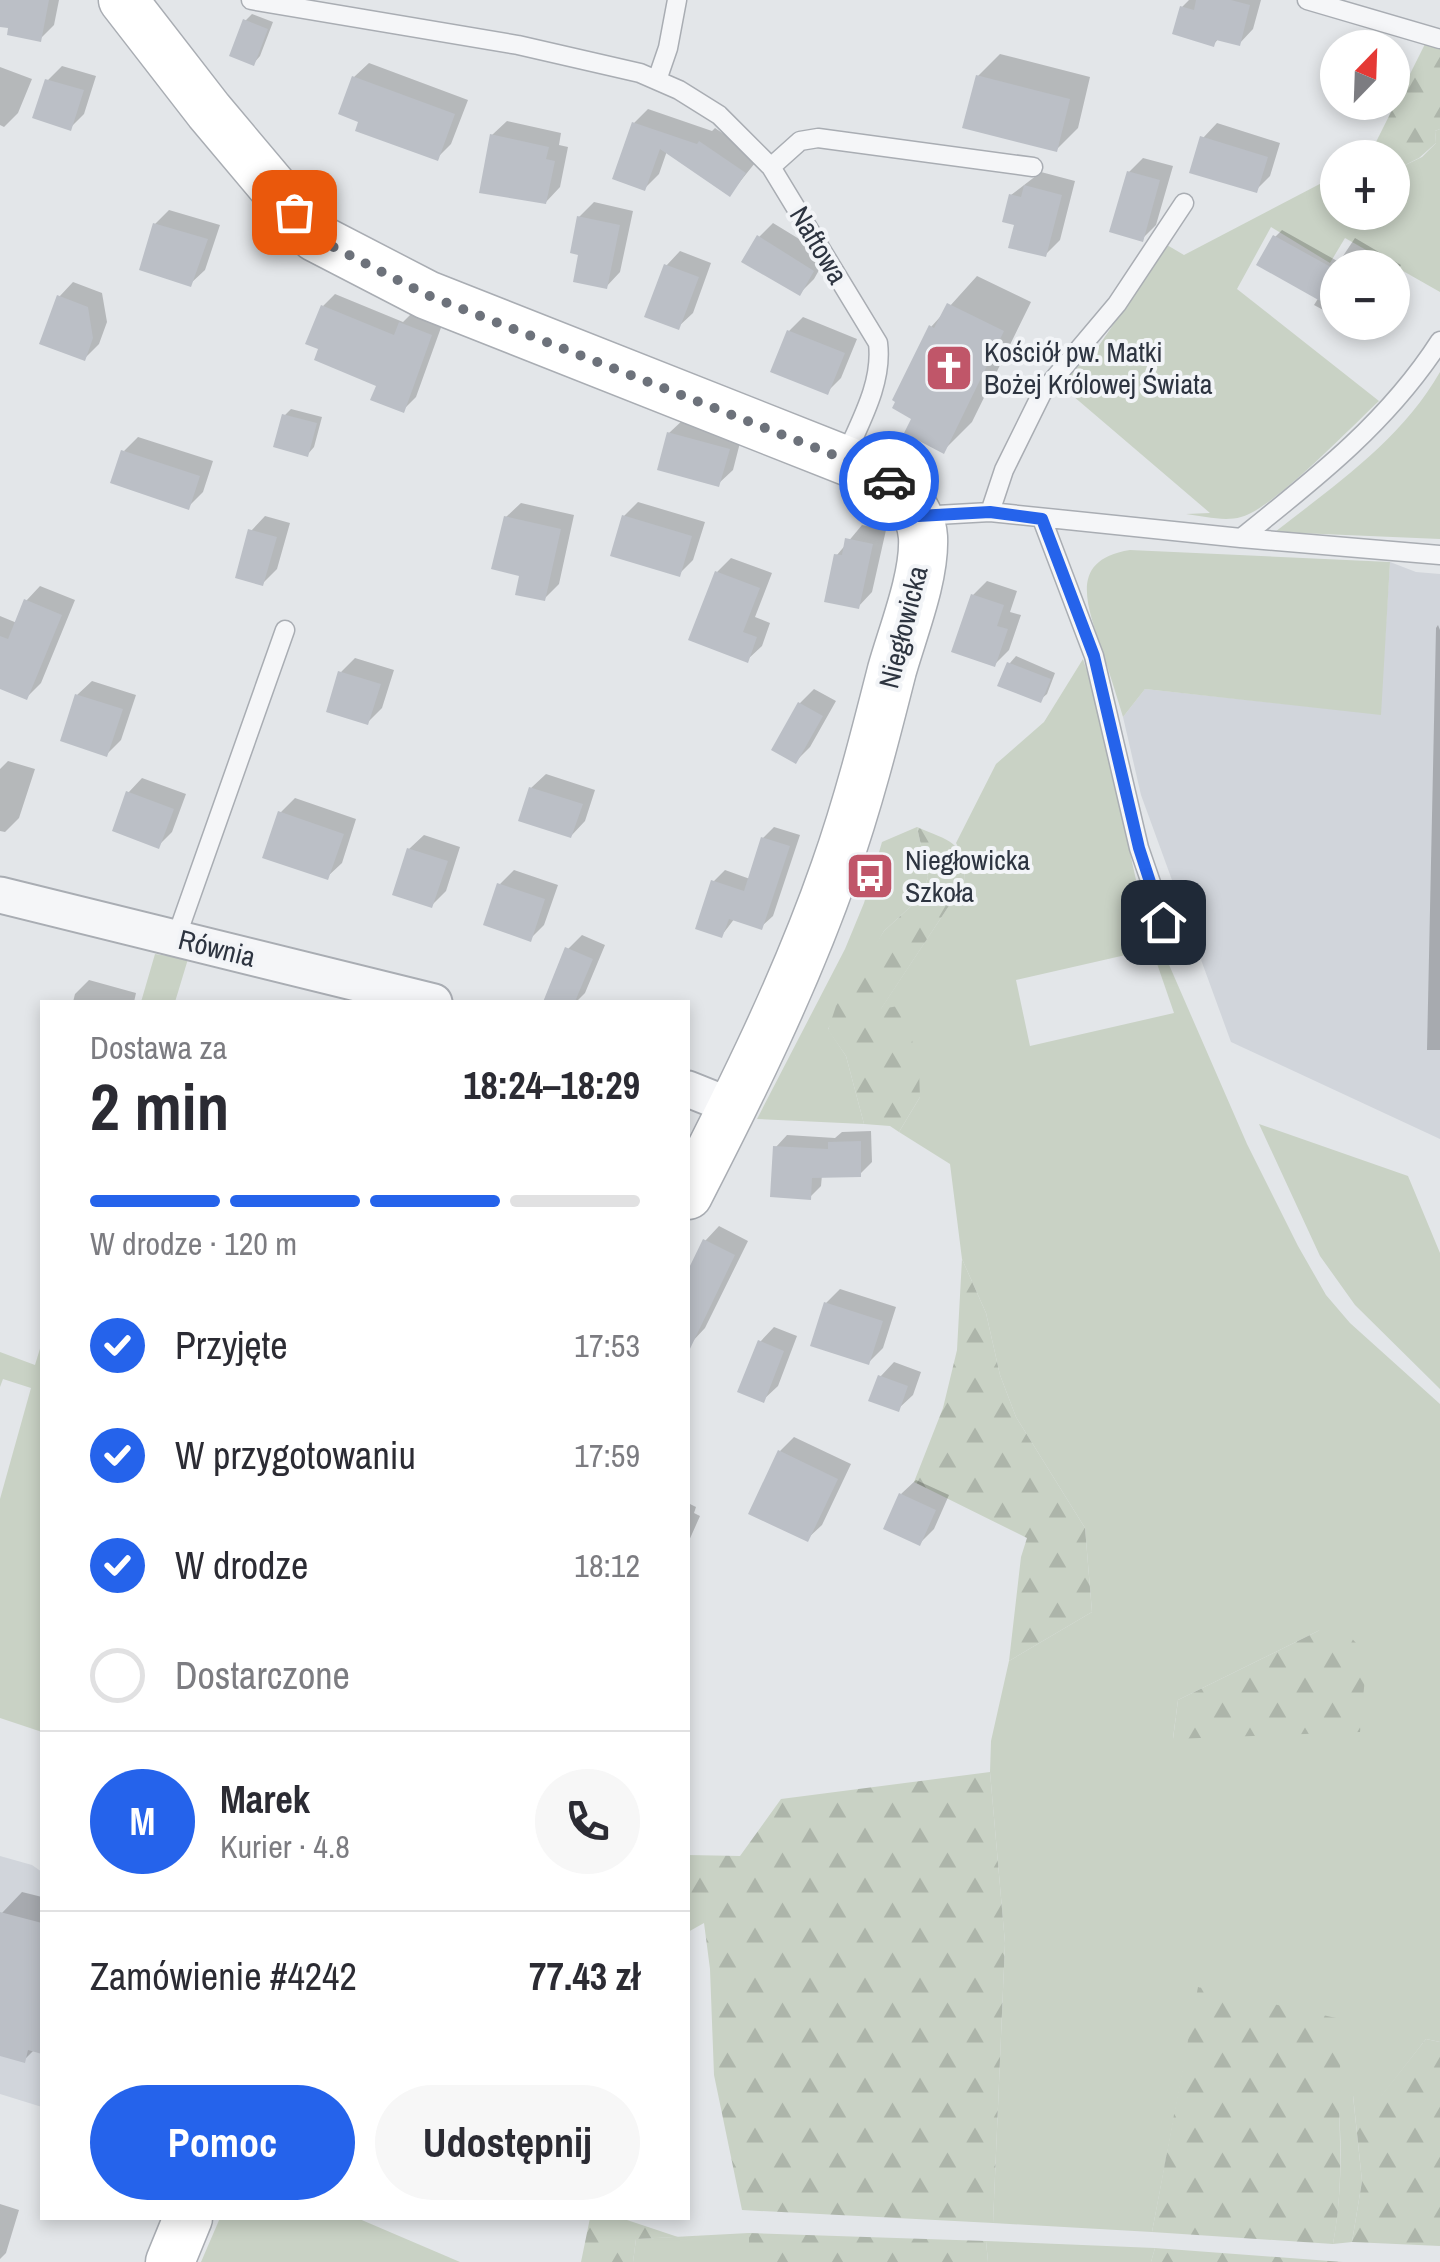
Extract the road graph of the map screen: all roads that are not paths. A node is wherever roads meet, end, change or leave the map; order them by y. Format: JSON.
{"nodes":[{"id":1,"x":122,"y":0,"type":"edge"},
{"id":2,"x":251,"y":0,"type":"edge"},
{"id":3,"x":677,"y":0,"type":"edge"},
{"id":4,"x":1307,"y":0,"type":"edge"},
{"id":5,"x":1440,"y":39,"type":"edge"},
{"id":6,"x":657,"y":80,"type":"junction"},
{"id":7,"x":771,"y":167,"type":"junction"},
{"id":8,"x":1033,"y":167,"type":"dead end"},
{"id":9,"x":1184,"y":204,"type":"dead end"},
{"id":10,"x":1440,"y":341,"type":"edge"},
{"id":11,"x":844,"y":459,"type":"junction"},
{"id":12,"x":990,"y":512,"type":"junction"},
{"id":13,"x":918,"y":516,"type":"junction"},
{"id":14,"x":1042,"y":519,"type":"junction"},
{"id":15,"x":1240,"y":538,"type":"junction"},
{"id":16,"x":1440,"y":555,"type":"edge"},
{"id":17,"x":285,"y":630,"type":"dead end"},
{"id":18,"x":0,"y":895,"type":"edge"},
{"id":19,"x":176,"y":938,"type":"junction"},
{"id":20,"x":1171,"y":941,"type":"dead end"},
{"id":21,"x":426,"y":1000,"type":"edge"},
{"id":22,"x":690,"y":1090,"type":"edge"},
{"id":23,"x":733,"y":1107,"type":"junction"},
{"id":24,"x":690,"y":1192,"type":"edge"}],
"edges":[{"from":1,"to":11,"type":"street"},
{"from":2,"to":6,"type":"lane","name":"Naftowa"},
{"from":3,"to":6,"type":"lane"},
{"from":4,"to":5,"type":"lane"},
{"from":6,"to":7,"type":"lane","name":"Naftowa"},
{"from":7,"to":8,"type":"lane"},
{"from":7,"to":11,"type":"lane","name":"Naftowa"},
{"from":9,"to":12,"type":"lane"},
{"from":10,"to":15,"type":"lane"},
{"from":11,"to":13,"type":"street"},
{"from":12,"to":13,"type":"lane"},
{"from":12,"to":14,"type":"lane"},
{"from":13,"to":23,"type":"street","name":"Niegłowicka"},
{"from":14,"to":15,"type":"lane"},
{"from":14,"to":20,"type":"lane"},
{"from":15,"to":16,"type":"lane"},
{"from":17,"to":19,"type":"lane"},
{"from":18,"to":19,"type":"street","name":"Równia"},
{"from":19,"to":21,"type":"street","name":"Równia"},
{"from":22,"to":23,"type":"street"},
{"from":23,"to":24,"type":"street","name":"Niegłowicka"}]}
